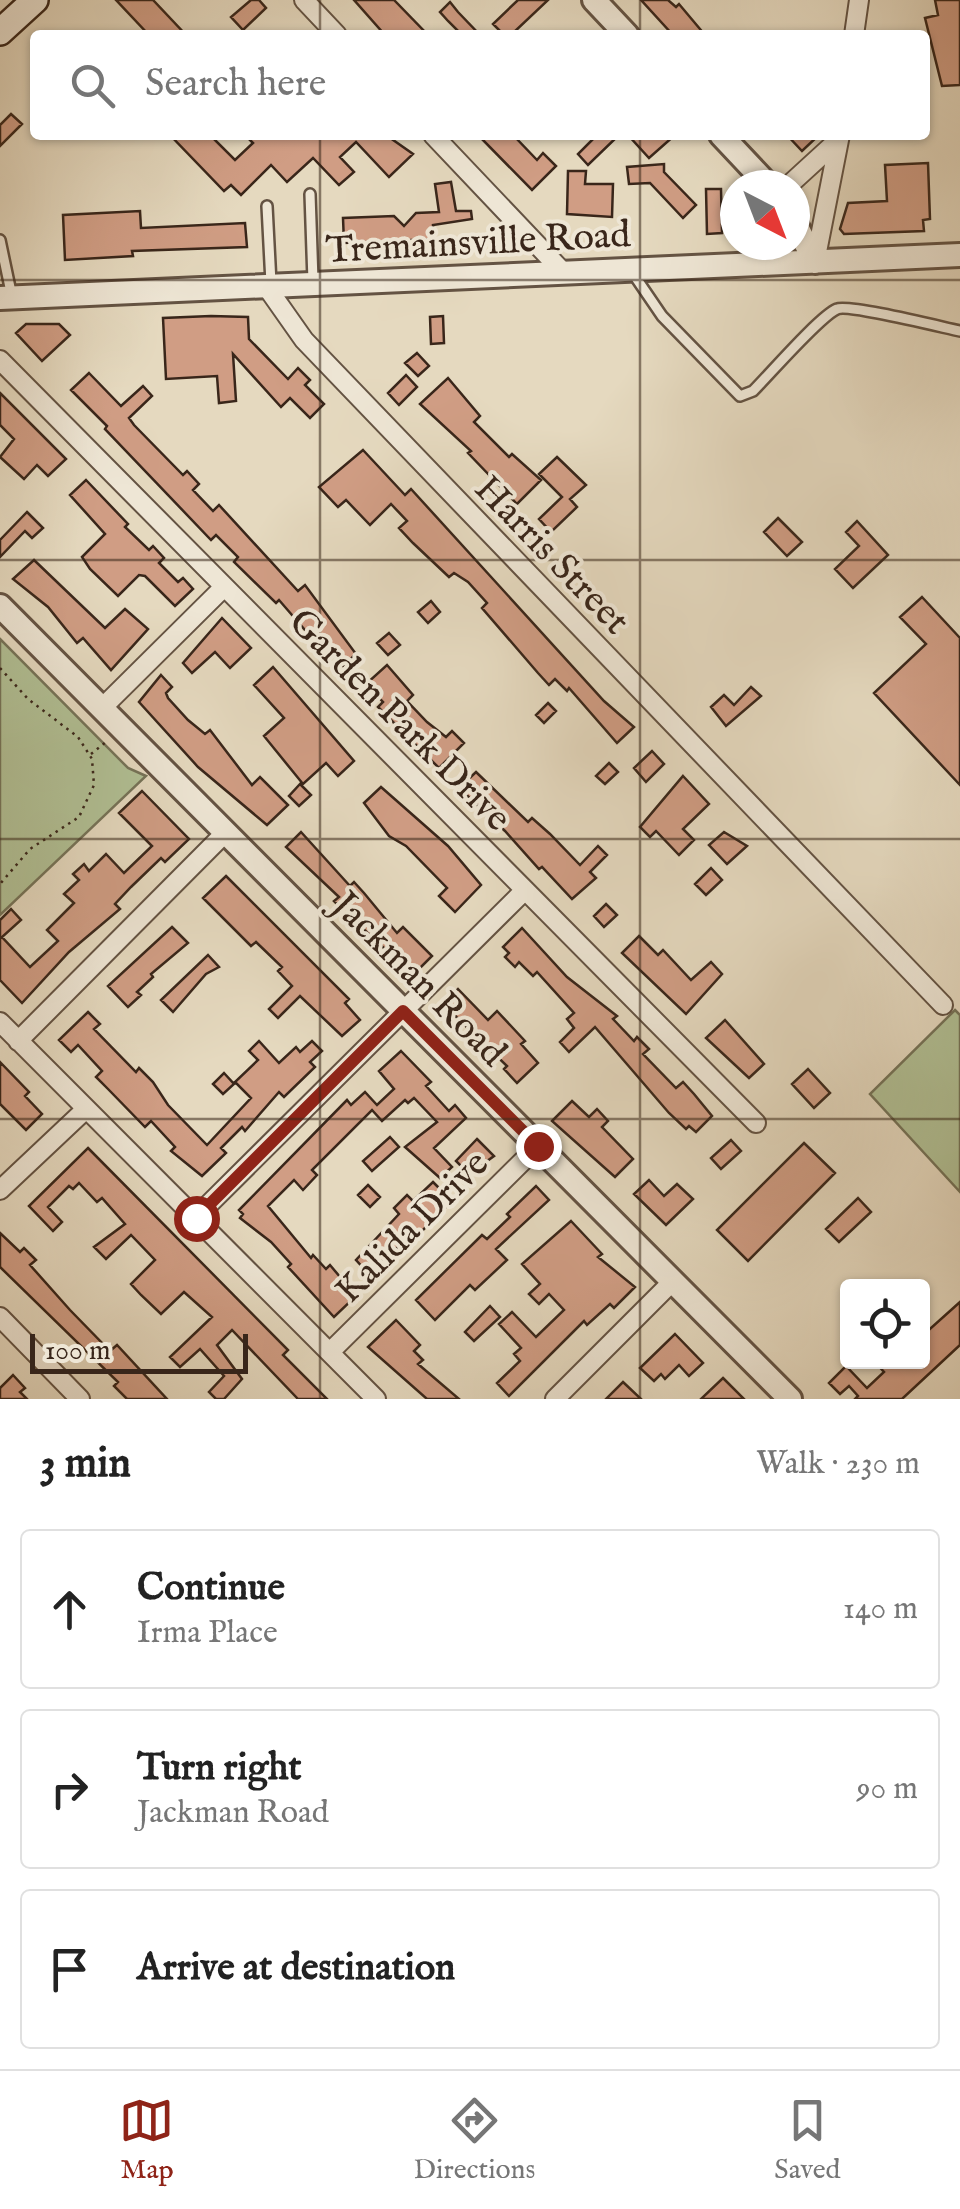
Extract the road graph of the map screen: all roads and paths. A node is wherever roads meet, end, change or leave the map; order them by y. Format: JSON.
{"nodes":[{"id":1,"x":304,"y":0,"type":"edge"},
{"id":2,"x":594,"y":0,"type":"edge"},
{"id":3,"x":859,"y":0,"type":"edge"},
{"id":4,"x":332,"y":30,"type":"edge"},
{"id":5,"x":622,"y":30,"type":"edge"},
{"id":6,"x":855,"y":30,"type":"edge"},
{"id":7,"x":438,"y":140,"type":"edge"},
{"id":8,"x":725,"y":140,"type":"edge"},
{"id":9,"x":835,"y":140,"type":"edge"},
{"id":10,"x":838,"y":140,"type":"edge"},
{"id":11,"x":752,"y":170,"type":"edge"},
{"id":12,"x":804,"y":170,"type":"edge"},
{"id":13,"x":310,"y":194,"type":"dead end"},
{"id":14,"x":267,"y":206,"type":"dead end"},
{"id":15,"x":0,"y":240,"type":"edge"},
{"id":16,"x":810,"y":252,"type":"edge"},
{"id":17,"x":960,"y":255,"type":"edge"},
{"id":18,"x":729,"y":260,"type":"edge"},
{"id":19,"x":815,"y":262,"type":"junction"},
{"id":20,"x":722,"y":266,"type":"junction"},
{"id":21,"x":631,"y":269,"type":"junction"},
{"id":22,"x":564,"y":272,"type":"junction"},
{"id":23,"x":313,"y":284,"type":"junction"},
{"id":24,"x":269,"y":286,"type":"junction"},
{"id":25,"x":6,"y":297,"type":"edge"},
{"id":26,"x":960,"y":331,"type":"edge"},
{"id":27,"x":0,"y":360,"type":"edge"},
{"id":28,"x":224,"y":587,"type":"junction"},
{"id":29,"x":0,"y":606,"type":"edge"},
{"id":30,"x":0,"y":668,"type":"edge"},
{"id":31,"x":102,"y":708,"type":"junction"},
{"id":32,"x":106,"y":742,"type":"dead end"},
{"id":33,"x":90,"y":755,"type":"junction"},
{"id":34,"x":226,"y":832,"type":"junction"},
{"id":35,"x":0,"y":884,"type":"edge"},
{"id":36,"x":525,"y":890,"type":"junction"},
{"id":37,"x":944,"y":1005,"type":"dead end"},
{"id":38,"x":403,"y":1011,"type":"junction"},
{"id":39,"x":0,"y":1022,"type":"edge"},
{"id":40,"x":18,"y":1040,"type":"junction"},
{"id":41,"x":86,"y":1108,"type":"junction"},
{"id":42,"x":756,"y":1123,"type":"dead end"},
{"id":43,"x":538,"y":1146,"type":"junction"},
{"id":44,"x":0,"y":1190,"type":"edge"},
{"id":45,"x":196,"y":1218,"type":"junction"},
{"id":46,"x":673,"y":1281,"type":"junction"},
{"id":47,"x":0,"y":1317,"type":"edge"},
{"id":48,"x":330,"y":1352,"type":"junction"},
{"id":49,"x":80,"y":1399,"type":"edge"},
{"id":50,"x":376,"y":1399,"type":"edge"},
{"id":51,"x":555,"y":1399,"type":"edge"},
{"id":52,"x":790,"y":1399,"type":"edge"}],
"edges":[{"from":1,"to":4,"type":"street"},
{"from":2,"to":5,"type":"street"},
{"from":3,"to":6,"type":"street"},
{"from":7,"to":22,"type":"street"},
{"from":8,"to":11,"type":"street"},
{"from":9,"to":12,"type":"street"},
{"from":10,"to":19,"type":"street"},
{"from":13,"to":23,"type":"lane"},
{"from":14,"to":24,"type":"lane"},
{"from":15,"to":25,"type":"lane"},
{"from":16,"to":19,"type":"street"},
{"from":17,"to":19,"type":"street","name":"Tremainsville Road"},
{"from":18,"to":20,"type":"street"},
{"from":19,"to":20,"type":"street","name":"Tremainsville Road"},
{"from":20,"to":21,"type":"street","name":"Tremainsville Road"},
{"from":21,"to":22,"type":"street","name":"Tremainsville Road"},
{"from":21,"to":26,"type":"lane"},
{"from":22,"to":23,"type":"street","name":"Tremainsville Road"},
{"from":23,"to":24,"type":"street","name":"Tremainsville Road"},
{"from":24,"to":25,"type":"street","name":"Tremainsville Road"},
{"from":24,"to":37,"type":"street","name":"Harris Street"},
{"from":27,"to":28,"type":"street","name":"Garden Park Drive"},
{"from":28,"to":31,"type":"street"},
{"from":28,"to":36,"type":"street","name":"Garden Park Drive"},
{"from":29,"to":31,"type":"street","name":"Jackman Road"},
{"from":30,"to":33,"type":"path"},
{"from":31,"to":34,"type":"street","name":"Jackman Road"},
{"from":32,"to":33,"type":"path"},
{"from":33,"to":35,"type":"path"},
{"from":34,"to":38,"type":"street","name":"Jackman Road"},
{"from":34,"to":40,"type":"street"},
{"from":36,"to":38,"type":"street"},
{"from":36,"to":42,"type":"street","name":"Garden Park Drive"},
{"from":38,"to":43,"type":"street","name":"Jackman Road"},
{"from":38,"to":45,"type":"street"},
{"from":39,"to":40,"type":"street"},
{"from":40,"to":41,"type":"street"},
{"from":41,"to":44,"type":"street"},
{"from":41,"to":45,"type":"street"},
{"from":43,"to":46,"type":"street","name":"Jackman Road"},
{"from":43,"to":48,"type":"street","name":"Kalida Drive"},
{"from":45,"to":48,"type":"street"},
{"from":46,"to":51,"type":"street"},
{"from":46,"to":52,"type":"street","name":"Jackman Road"},
{"from":47,"to":49,"type":"street"},
{"from":48,"to":50,"type":"street"}]}
